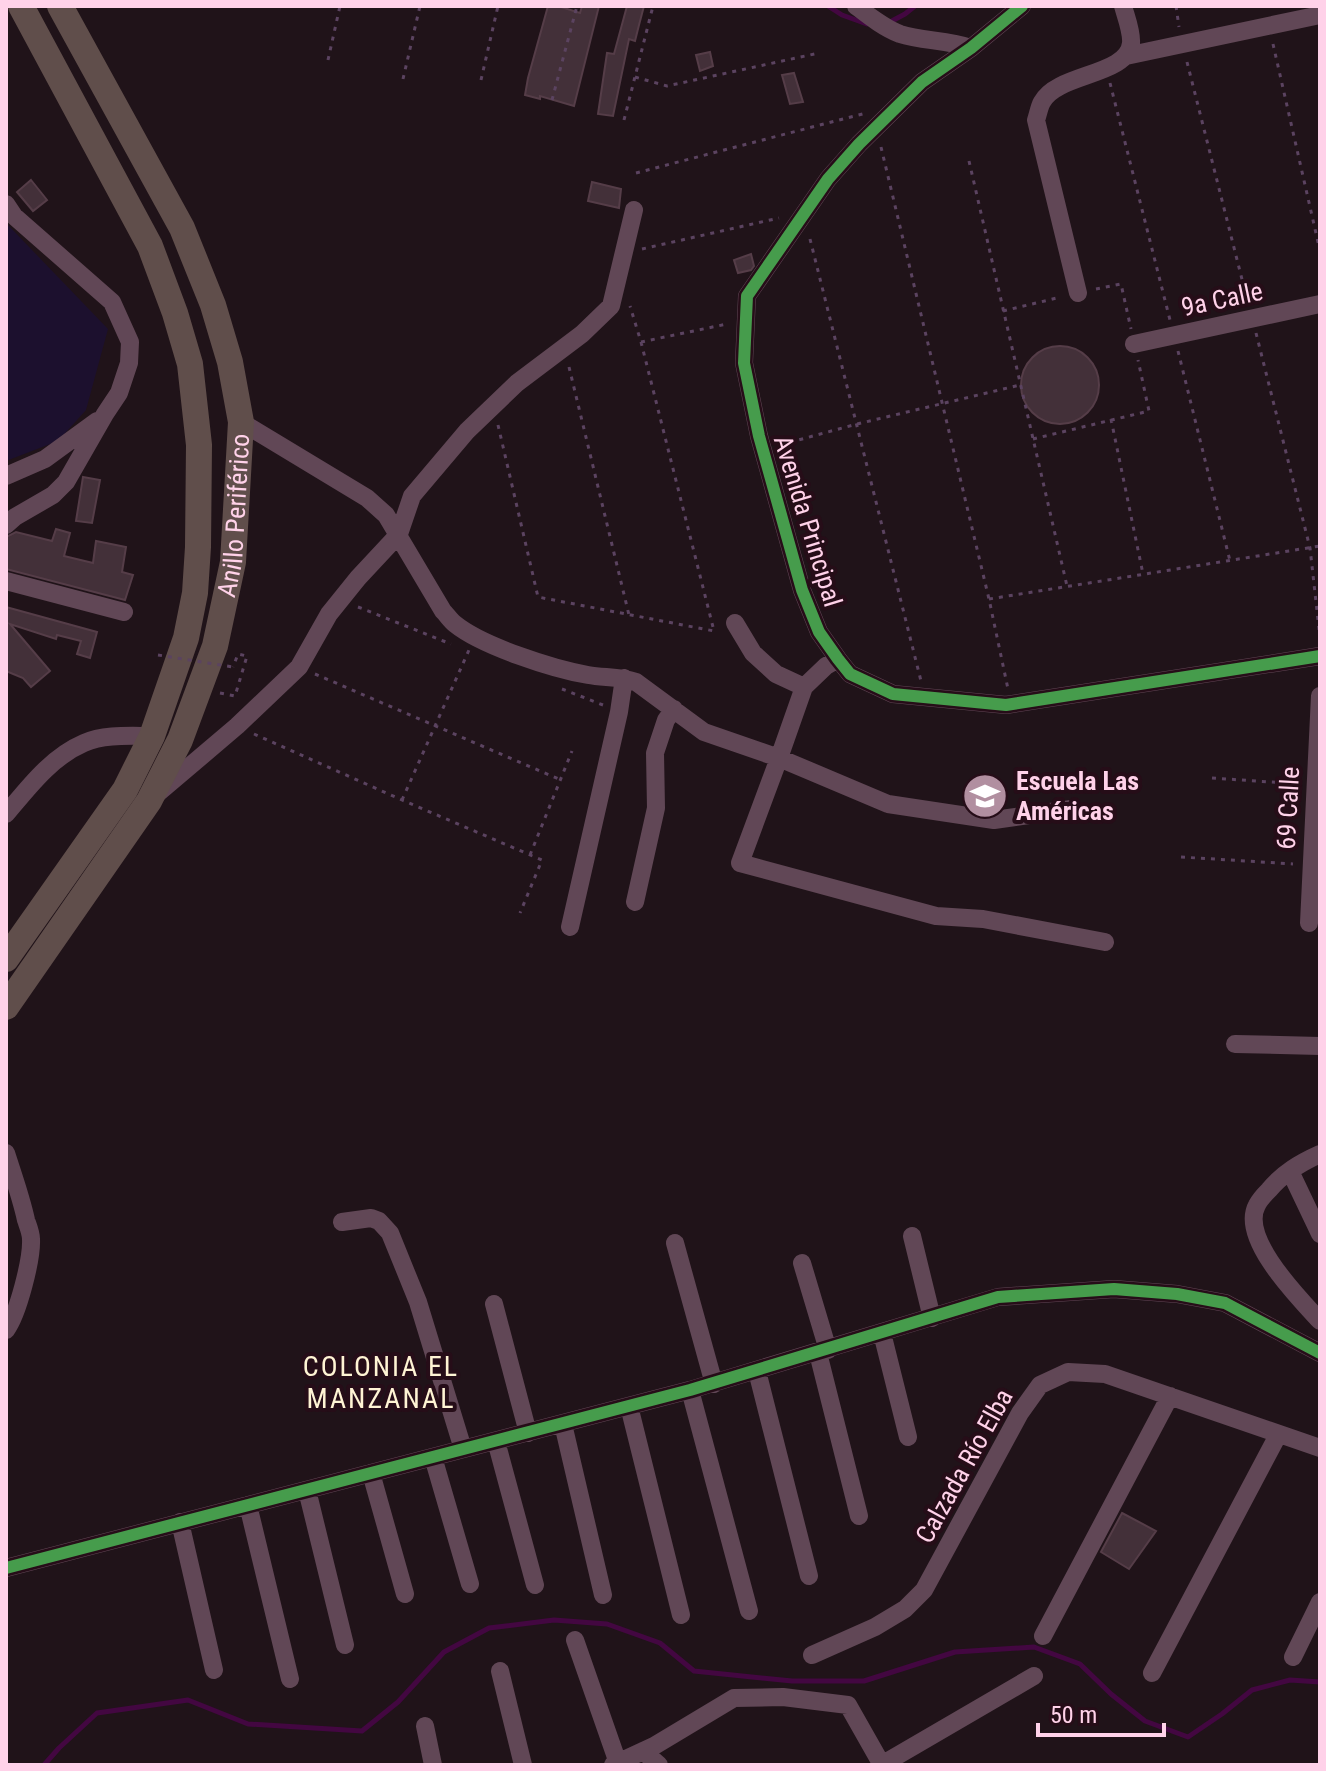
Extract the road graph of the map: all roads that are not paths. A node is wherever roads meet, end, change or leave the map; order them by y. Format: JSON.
{"nodes":[{"id":1,"x":21,"y":6,"type":"edge"},
{"id":2,"x":60,"y":6,"type":"edge"},
{"id":3,"x":856,"y":6,"type":"edge"},
{"id":4,"x":1022,"y":6,"type":"edge"},
{"id":5,"x":1123,"y":6,"type":"edge"},
{"id":6,"x":1320,"y":15,"type":"edge"},
{"id":7,"x":971,"y":48,"type":"junction"},
{"id":8,"x":1126,"y":56,"type":"junction"},
{"id":9,"x":6,"y":204,"type":"edge"},
{"id":10,"x":634,"y":210,"type":"dead end"},
{"id":11,"x":1078,"y":293,"type":"road end"},
{"id":12,"x":1320,"y":304,"type":"edge"},
{"id":13,"x":1134,"y":344,"type":"road end"},
{"id":14,"x":105,"y":414,"type":"junction"},
{"id":15,"x":241,"y":422,"type":"junction"},
{"id":16,"x":6,"y":476,"type":"edge"},
{"id":17,"x":6,"y":525,"type":"edge"},
{"id":18,"x":399,"y":534,"type":"junction"},
{"id":19,"x":6,"y":581,"type":"edge"},
{"id":20,"x":124,"y":612,"type":"dead end"},
{"id":21,"x":735,"y":623,"type":"dead end"},
{"id":22,"x":1320,"y":656,"type":"edge"},
{"id":23,"x":838,"y":659,"type":"junction"},
{"id":24,"x":624,"y":678,"type":"junction"},
{"id":25,"x":804,"y":687,"type":"junction"},
{"id":26,"x":1320,"y":696,"type":"edge"},
{"id":27,"x":674,"y":709,"type":"junction"},
{"id":28,"x":152,"y":736,"type":"junction"},
{"id":29,"x":779,"y":758,"type":"junction"},
{"id":30,"x":149,"y":801,"type":"junction"},
{"id":31,"x":1071,"y":809,"type":"dead end"},
{"id":32,"x":6,"y":814,"type":"edge"},
{"id":33,"x":635,"y":902,"type":"dead end"},
{"id":34,"x":1309,"y":923,"type":"dead end"},
{"id":35,"x":570,"y":927,"type":"dead end"},
{"id":36,"x":1105,"y":942,"type":"dead end"},
{"id":37,"x":6,"y":959,"type":"edge"},
{"id":38,"x":6,"y":1007,"type":"edge"},
{"id":39,"x":1235,"y":1044,"type":"dead end"},
{"id":40,"x":1320,"y":1046,"type":"edge"},
{"id":41,"x":6,"y":1153,"type":"edge"},
{"id":42,"x":1320,"y":1154,"type":"edge"},
{"id":43,"x":1290,"y":1171,"type":"junction"},
{"id":44,"x":342,"y":1222,"type":"dead end"},
{"id":45,"x":1320,"y":1234,"type":"edge"},
{"id":46,"x":912,"y":1236,"type":"dead end"},
{"id":47,"x":675,"y":1243,"type":"dead end"},
{"id":48,"x":802,"y":1263,"type":"dead end"},
{"id":49,"x":494,"y":1304,"type":"dead end"},
{"id":50,"x":932,"y":1318,"type":"junction"},
{"id":51,"x":1320,"y":1321,"type":"edge"},
{"id":52,"x":6,"y":1330,"type":"edge"},
{"id":53,"x":882,"y":1333,"type":"junction"},
{"id":54,"x":823,"y":1351,"type":"junction"},
{"id":55,"x":1320,"y":1353,"type":"edge"},
{"id":56,"x":757,"y":1371,"type":"junction"},
{"id":57,"x":714,"y":1384,"type":"junction"},
{"id":58,"x":690,"y":1390,"type":"junction"},
{"id":59,"x":1170,"y":1396,"type":"junction"},
{"id":60,"x":629,"y":1406,"type":"junction"},
{"id":61,"x":563,"y":1424,"type":"junction"},
{"id":62,"x":528,"y":1433,"type":"junction"},
{"id":63,"x":1278,"y":1435,"type":"junction"},
{"id":64,"x":908,"y":1437,"type":"dead end"},
{"id":65,"x":496,"y":1441,"type":"junction"},
{"id":66,"x":1320,"y":1448,"type":"edge"},
{"id":67,"x":463,"y":1449,"type":"junction"},
{"id":68,"x":433,"y":1457,"type":"junction"},
{"id":69,"x":371,"y":1473,"type":"junction"},
{"id":70,"x":307,"y":1490,"type":"junction"},
{"id":71,"x":248,"y":1505,"type":"junction"},
{"id":72,"x":859,"y":1516,"type":"dead end"},
{"id":73,"x":180,"y":1522,"type":"junction"},
{"id":74,"x":6,"y":1568,"type":"edge"},
{"id":75,"x":809,"y":1576,"type":"dead end"},
{"id":76,"x":470,"y":1584,"type":"dead end"},
{"id":77,"x":535,"y":1585,"type":"dead end"},
{"id":78,"x":405,"y":1594,"type":"dead end"},
{"id":79,"x":603,"y":1595,"type":"dead end"},
{"id":80,"x":1320,"y":1602,"type":"edge"},
{"id":81,"x":749,"y":1611,"type":"dead end"},
{"id":82,"x":681,"y":1615,"type":"dead end"},
{"id":83,"x":1043,"y":1636,"type":"dead end"},
{"id":84,"x":575,"y":1640,"type":"dead end"},
{"id":85,"x":345,"y":1645,"type":"dead end"},
{"id":86,"x":812,"y":1655,"type":"dead end"},
{"id":87,"x":1293,"y":1657,"type":"dead end"},
{"id":88,"x":214,"y":1670,"type":"dead end"},
{"id":89,"x":500,"y":1671,"type":"dead end"},
{"id":90,"x":1152,"y":1673,"type":"dead end"},
{"id":91,"x":1034,"y":1676,"type":"dead end"},
{"id":92,"x":290,"y":1679,"type":"dead end"},
{"id":93,"x":425,"y":1726,"type":"dead end"},
{"id":94,"x":643,"y":1751,"type":"junction"},
{"id":95,"x":616,"y":1764,"type":"edge"},
{"id":96,"x":433,"y":1765,"type":"edge"},
{"id":97,"x":523,"y":1765,"type":"edge"},
{"id":98,"x":659,"y":1765,"type":"edge"},
{"id":99,"x":883,"y":1765,"type":"edge"}],
"edges":[{"from":1,"to":28,"type":"highway","name":"Anillo Periférico"},
{"from":2,"to":15,"type":"highway","name":"Anillo Periférico"},
{"from":3,"to":7,"type":"street"},
{"from":4,"to":7,"type":"street","name":"Avenida Principal"},
{"from":5,"to":8,"type":"street"},
{"from":6,"to":8,"type":"street"},
{"from":7,"to":23,"type":"street","name":"Avenida Principal"},
{"from":8,"to":11,"type":"street"},
{"from":9,"to":14,"type":"street"},
{"from":10,"to":18,"type":"street"},
{"from":12,"to":13,"type":"street","name":"9a Calle"},
{"from":14,"to":16,"type":"street"},
{"from":14,"to":17,"type":"street"},
{"from":15,"to":18,"type":"street"},
{"from":15,"to":30,"type":"highway","name":"Anillo Periférico"},
{"from":18,"to":24,"type":"street"},
{"from":18,"to":30,"type":"street"},
{"from":19,"to":20,"type":"street"},
{"from":21,"to":25,"type":"street"},
{"from":22,"to":23,"type":"street","name":"Avenida Principal"},
{"from":23,"to":25,"type":"street"},
{"from":24,"to":27,"type":"street"},
{"from":24,"to":35,"type":"street"},
{"from":25,"to":29,"type":"street"},
{"from":26,"to":34,"type":"street","name":"69 Calle"},
{"from":27,"to":29,"type":"street"},
{"from":27,"to":33,"type":"street"},
{"from":28,"to":32,"type":"street"},
{"from":28,"to":37,"type":"highway","name":"Anillo Periférico"},
{"from":29,"to":31,"type":"street"},
{"from":29,"to":36,"type":"street"},
{"from":30,"to":38,"type":"highway","name":"Anillo Periférico"},
{"from":39,"to":40,"type":"street"},
{"from":41,"to":52,"type":"street"},
{"from":42,"to":43,"type":"street"},
{"from":43,"to":45,"type":"street"},
{"from":43,"to":51,"type":"street"},
{"from":44,"to":67,"type":"street"},
{"from":46,"to":50,"type":"street"},
{"from":47,"to":57,"type":"street"},
{"from":48,"to":54,"type":"street"},
{"from":49,"to":62,"type":"street"},
{"from":50,"to":53,"type":"street"},
{"from":50,"to":55,"type":"street"},
{"from":53,"to":54,"type":"street"},
{"from":53,"to":64,"type":"street"},
{"from":54,"to":56,"type":"street"},
{"from":54,"to":72,"type":"street"},
{"from":56,"to":57,"type":"street"},
{"from":56,"to":75,"type":"street"},
{"from":57,"to":58,"type":"street"},
{"from":58,"to":60,"type":"street"},
{"from":58,"to":81,"type":"street"},
{"from":59,"to":63,"type":"street","name":"Calzada Río Elba"},
{"from":59,"to":83,"type":"street"},
{"from":59,"to":86,"type":"street","name":"Calzada Río Elba"},
{"from":60,"to":61,"type":"street"},
{"from":60,"to":82,"type":"street"},
{"from":61,"to":62,"type":"street"},
{"from":61,"to":79,"type":"street"},
{"from":62,"to":65,"type":"street"},
{"from":63,"to":66,"type":"street","name":"Calzada Río Elba"},
{"from":63,"to":90,"type":"street"},
{"from":65,"to":67,"type":"street"},
{"from":65,"to":77,"type":"street"},
{"from":67,"to":68,"type":"street"},
{"from":68,"to":69,"type":"street"},
{"from":68,"to":76,"type":"street"},
{"from":69,"to":70,"type":"street"},
{"from":69,"to":78,"type":"street"},
{"from":70,"to":71,"type":"street"},
{"from":70,"to":85,"type":"street"},
{"from":71,"to":73,"type":"street"},
{"from":71,"to":92,"type":"street"},
{"from":73,"to":74,"type":"street"},
{"from":73,"to":88,"type":"street"},
{"from":80,"to":87,"type":"street"},
{"from":84,"to":95,"type":"street"},
{"from":89,"to":97,"type":"street"},
{"from":91,"to":99,"type":"street"},
{"from":93,"to":96,"type":"street"},
{"from":94,"to":95,"type":"street"},
{"from":94,"to":98,"type":"street"},
{"from":94,"to":99,"type":"street"}]}
